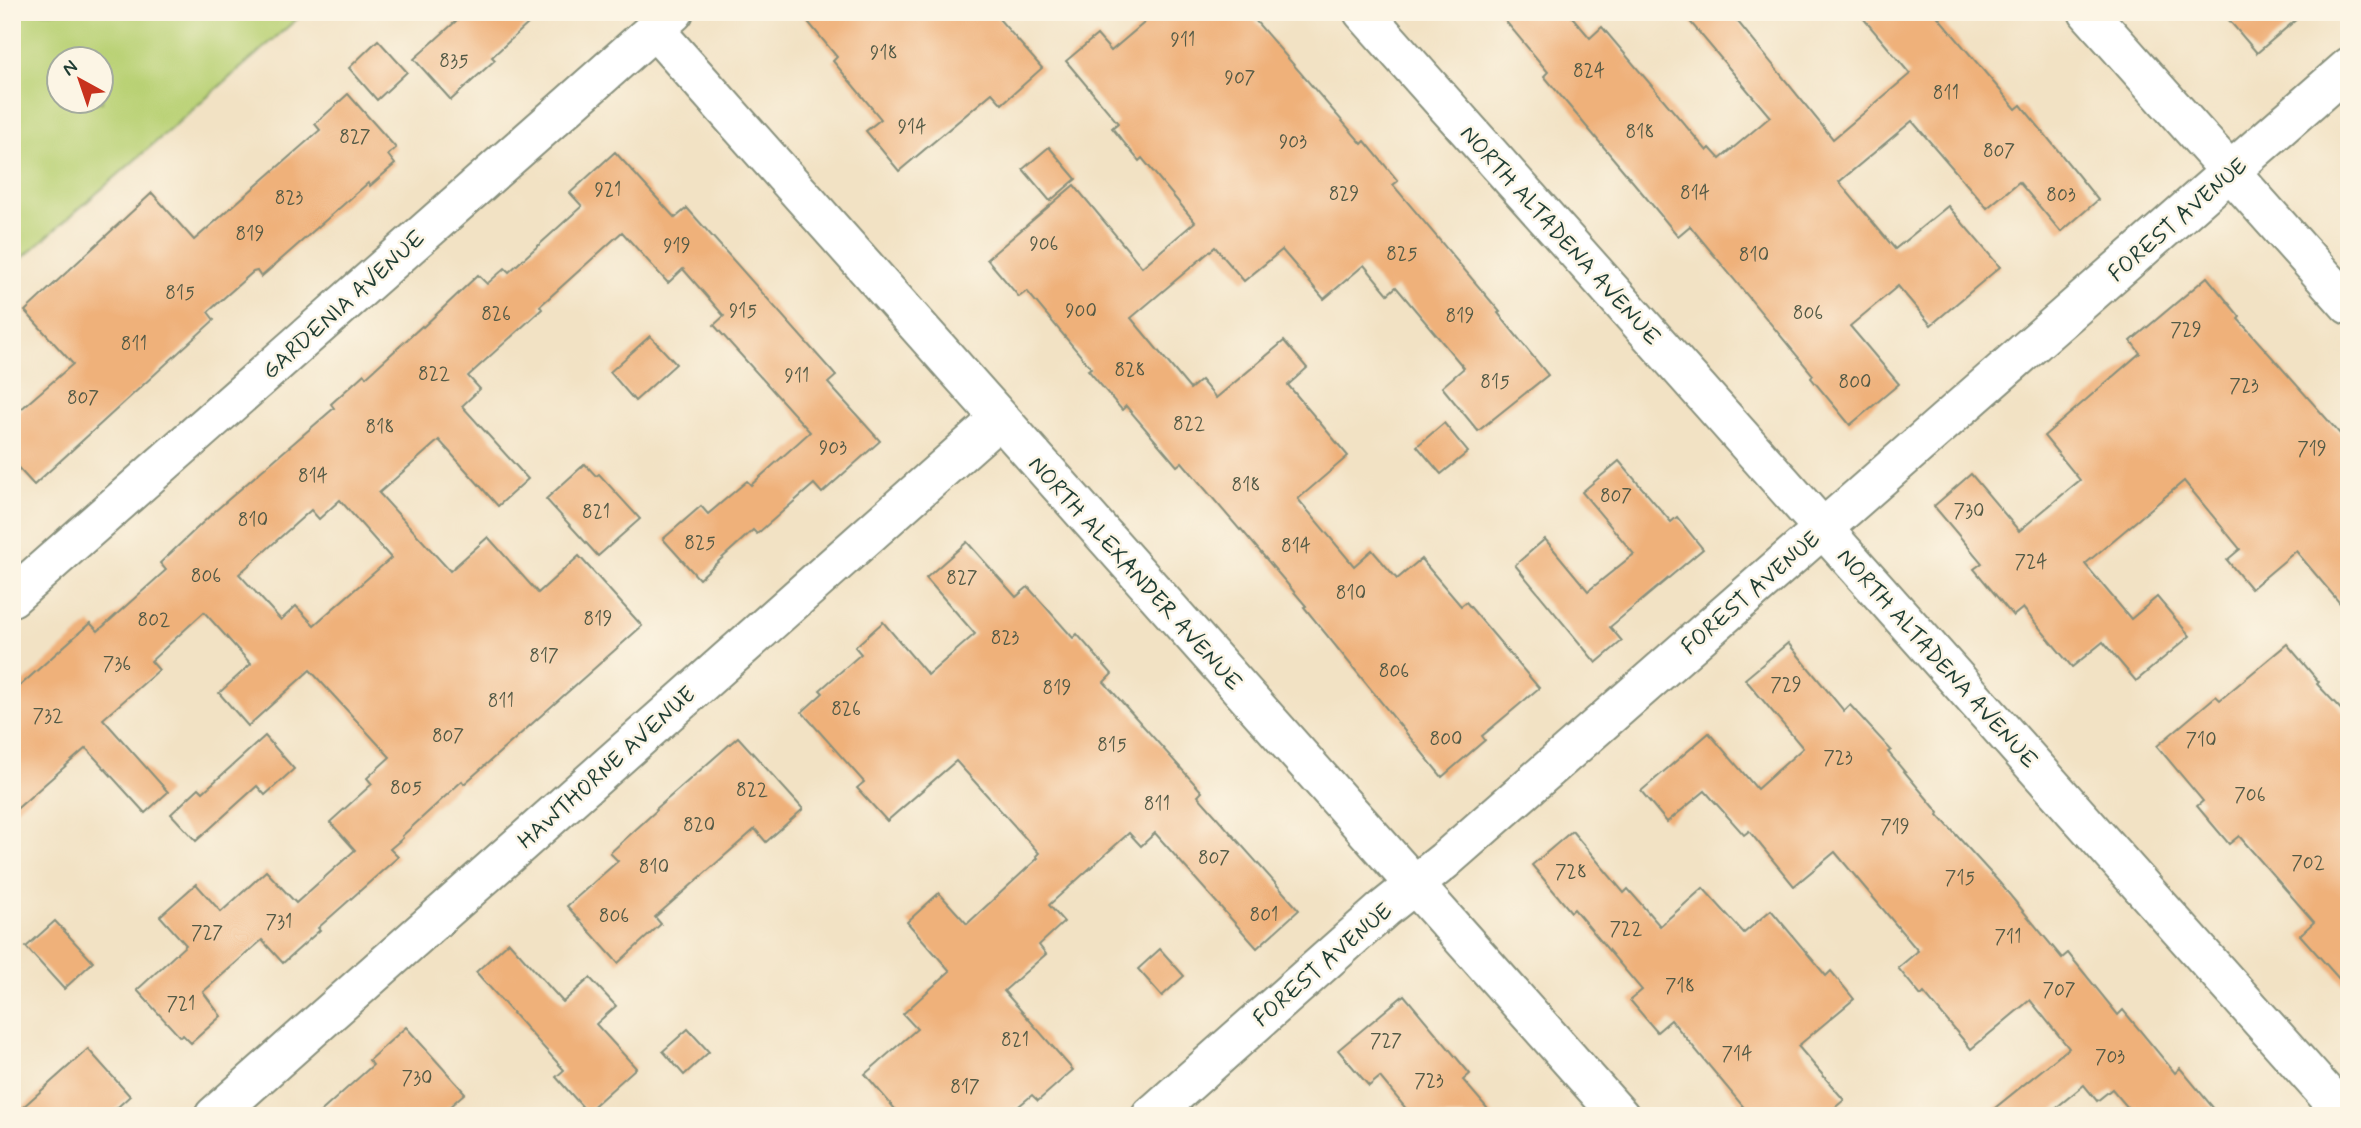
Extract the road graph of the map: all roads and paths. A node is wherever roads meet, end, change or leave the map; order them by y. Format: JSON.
{"nodes":[{"id":1,"x":1363,"y":12,"type":"edge"},
{"id":2,"x":2088,"y":12,"type":"edge"},
{"id":3,"x":664,"y":20,"type":"edge"},
{"id":4,"x":2349,"y":67,"type":"edge"},
{"id":5,"x":2230,"y":172,"type":"junction"},
{"id":6,"x":2349,"y":305,"type":"edge"},
{"id":7,"x":999,"y":419,"type":"junction"},
{"id":8,"x":1823,"y":529,"type":"junction"},
{"id":9,"x":12,"y":597,"type":"edge"},
{"id":10,"x":1413,"y":884,"type":"junction"},
{"id":11,"x":214,"y":1116,"type":"edge"},
{"id":12,"x":1151,"y":1116,"type":"edge"},
{"id":13,"x":1620,"y":1116,"type":"edge"},
{"id":14,"x":2346,"y":1116,"type":"edge"}],
"edges":[{"from":1,"to":8,"type":"street","name":"NORTH ALTADENA AVENUE"},
{"from":2,"to":5,"type":"street"},
{"from":3,"to":7,"type":"street","name":"NORTH ALEXANDER AVENUE"},
{"from":3,"to":9,"type":"street","name":"GARDENIA AVENUE"},
{"from":4,"to":5,"type":"street","name":"FOREST AVENUE"},
{"from":5,"to":6,"type":"street"},
{"from":5,"to":8,"type":"street","name":"FOREST AVENUE"},
{"from":7,"to":10,"type":"street","name":"NORTH ALEXANDER AVENUE"},
{"from":7,"to":11,"type":"street","name":"HAWTHORNE AVENUE"},
{"from":8,"to":10,"type":"street","name":"FOREST AVENUE"},
{"from":8,"to":14,"type":"street","name":"NORTH ALTADENA AVENUE"},
{"from":10,"to":12,"type":"street","name":"FOREST AVENUE"},
{"from":10,"to":13,"type":"street","name":"NORTH ALEXANDER AVENUE"}]}
